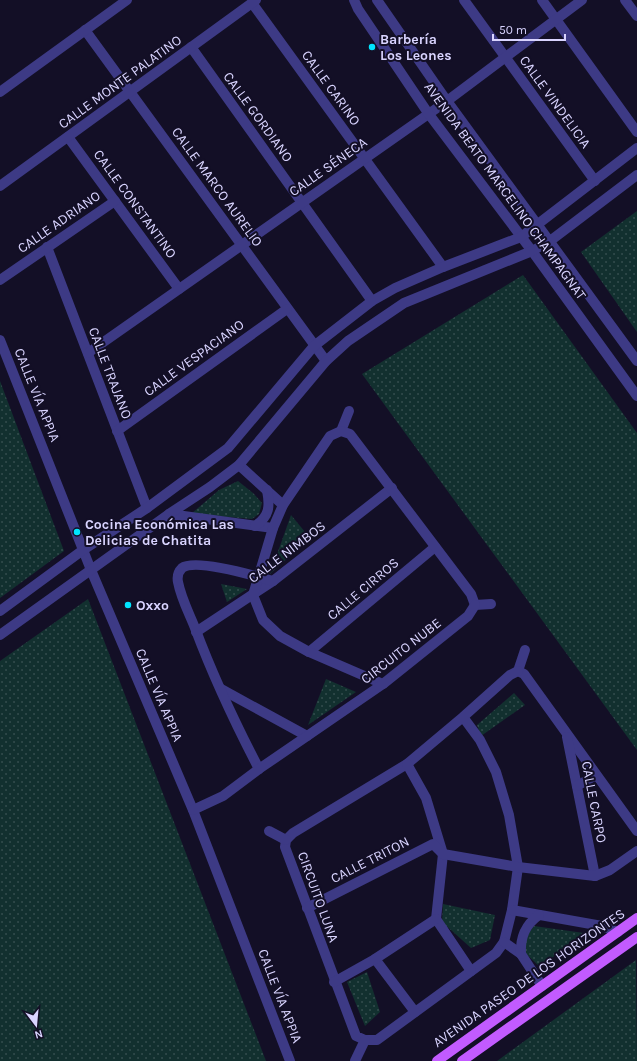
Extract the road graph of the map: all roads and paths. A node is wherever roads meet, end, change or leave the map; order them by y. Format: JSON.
{"nodes":[{"id":1,"x":127,"y":0,"type":"edge"},
{"id":2,"x":354,"y":0,"type":"edge"},
{"id":3,"x":377,"y":0,"type":"edge"},
{"id":4,"x":464,"y":0,"type":"edge"},
{"id":5,"x":542,"y":0,"type":"edge"},
{"id":6,"x":582,"y":0,"type":"edge"},
{"id":7,"x":625,"y":0,"type":"edge"},
{"id":8,"x":254,"y":1,"type":"edge"},
{"id":9,"x":637,"y":16,"type":"edge"},
{"id":10,"x":556,"y":19,"type":"junction"},
{"id":11,"x":85,"y":30,"type":"junction"},
{"id":12,"x":191,"y":48,"type":"junction"},
{"id":13,"x":505,"y":57,"type":"junction"},
{"id":14,"x":0,"y":92,"type":"edge"},
{"id":15,"x":130,"y":92,"type":"junction"},
{"id":16,"x":447,"y":101,"type":"junction"},
{"id":17,"x":428,"y":113,"type":"junction"},
{"id":18,"x":637,"y":132,"type":"edge"},
{"id":19,"x":68,"y":137,"type":"junction"},
{"id":20,"x":637,"y":148,"type":"edge"},
{"id":21,"x":365,"y":158,"type":"junction"},
{"id":22,"x":637,"y":176,"type":"edge"},
{"id":23,"x":595,"y":181,"type":"junction"},
{"id":24,"x":0,"y":186,"type":"edge"},
{"id":25,"x":115,"y":201,"type":"junction"},
{"id":26,"x":302,"y":202,"type":"junction"},
{"id":27,"x":538,"y":225,"type":"junction"},
{"id":28,"x":521,"y":237,"type":"junction"},
{"id":29,"x":550,"y":241,"type":"junction"},
{"id":30,"x":241,"y":245,"type":"junction"},
{"id":31,"x":47,"y":247,"type":"junction"},
{"id":32,"x":532,"y":251,"type":"junction"},
{"id":33,"x":443,"y":267,"type":"junction"},
{"id":34,"x":0,"y":280,"type":"edge"},
{"id":35,"x":179,"y":289,"type":"junction"},
{"id":36,"x":372,"y":301,"type":"junction"},
{"id":37,"x":287,"y":309,"type":"junction"},
{"id":38,"x":0,"y":340,"type":"edge"},
{"id":39,"x":314,"y":346,"type":"junction"},
{"id":40,"x":88,"y":353,"type":"junction"},
{"id":41,"x":326,"y":361,"type":"junction"},
{"id":42,"x":637,"y":361,"type":"edge"},
{"id":43,"x":637,"y":396,"type":"edge"},
{"id":44,"x":349,"y":411,"type":"dead end"},
{"id":45,"x":117,"y":431,"type":"junction"},
{"id":46,"x":341,"y":431,"type":"junction"},
{"id":47,"x":239,"y":464,"type":"junction"},
{"id":48,"x":392,"y":488,"type":"junction"},
{"id":49,"x":267,"y":490,"type":"junction"},
{"id":50,"x":283,"y":505,"type":"junction"},
{"id":51,"x":147,"y":508,"type":"junction"},
{"id":52,"x":169,"y":514,"type":"junction"},
{"id":53,"x":255,"y":526,"type":"junction"},
{"id":54,"x":273,"y":528,"type":"junction"},
{"id":55,"x":435,"y":547,"type":"junction"},
{"id":56,"x":83,"y":550,"type":"junction"},
{"id":57,"x":91,"y":570,"type":"junction"},
{"id":58,"x":258,"y":576,"type":"junction"},
{"id":59,"x":273,"y":581,"type":"junction"},
{"id":60,"x":253,"y":596,"type":"junction"},
{"id":61,"x":491,"y":604,"type":"dead end"},
{"id":62,"x":475,"y":605,"type":"junction"},
{"id":63,"x":0,"y":611,"type":"edge"},
{"id":64,"x":196,"y":632,"type":"junction"},
{"id":65,"x":0,"y":635,"type":"edge"},
{"id":66,"x":525,"y":650,"type":"dead end"},
{"id":67,"x":309,"y":652,"type":"junction"},
{"id":68,"x":518,"y":671,"type":"junction"},
{"id":69,"x":383,"y":684,"type":"junction"},
{"id":70,"x":221,"y":689,"type":"junction"},
{"id":71,"x":463,"y":717,"type":"junction"},
{"id":72,"x":566,"y":734,"type":"junction"},
{"id":73,"x":307,"y":736,"type":"junction"},
{"id":74,"x":407,"y":764,"type":"junction"},
{"id":75,"x":259,"y":769,"type":"junction"},
{"id":76,"x":596,"y":775,"type":"junction"},
{"id":77,"x":577,"y":786,"type":"junction"},
{"id":78,"x":193,"y":810,"type":"junction"},
{"id":79,"x":269,"y":831,"type":"dead end"},
{"id":80,"x":637,"y":831,"type":"edge"},
{"id":81,"x":286,"y":840,"type":"junction"},
{"id":82,"x":637,"y":851,"type":"edge"},
{"id":83,"x":443,"y":854,"type":"junction"},
{"id":84,"x":518,"y":867,"type":"junction"},
{"id":85,"x":595,"y":876,"type":"junction"},
{"id":86,"x":307,"y":908,"type":"junction"},
{"id":87,"x":512,"y":910,"type":"junction"},
{"id":88,"x":539,"y":915,"type":"junction"},
{"id":89,"x":637,"y":918,"type":"edge"},
{"id":90,"x":436,"y":919,"type":"junction"},
{"id":91,"x":618,"y":932,"type":"junction"},
{"id":92,"x":637,"y":937,"type":"edge"},
{"id":93,"x":504,"y":942,"type":"junction"},
{"id":94,"x":521,"y":954,"type":"junction"},
{"id":95,"x":375,"y":959,"type":"junction"},
{"id":96,"x":471,"y":971,"type":"junction"},
{"id":97,"x":334,"y":982,"type":"junction"},
{"id":98,"x":542,"y":986,"type":"junction"},
{"id":99,"x":415,"y":1012,"type":"junction"},
{"id":100,"x":365,"y":1040,"type":"junction"},
{"id":101,"x":357,"y":1060,"type":"edge"},
{"id":102,"x":290,"y":1061,"type":"edge"},
{"id":103,"x":437,"y":1061,"type":"edge"},
{"id":104,"x":462,"y":1061,"type":"edge"}],
"edges":[{"from":1,"to":11,"type":"street"},
{"from":2,"to":17,"type":"street","name":"AVENIDA BEATO MARCELINO CHAMPAGNAT"},
{"from":3,"to":16,"type":"street","name":"AVENIDA BEATO MARCELINO CHAMPAGNAT"},
{"from":4,"to":13,"type":"street","name":"CALLE VINDELICIA"},
{"from":5,"to":10,"type":"street"},
{"from":6,"to":10,"type":"street","name":"CALLE SÉNECA"},
{"from":7,"to":9,"type":"street"},
{"from":8,"to":12,"type":"street","name":"CALLE MONTE PALATINO"},
{"from":8,"to":21,"type":"street","name":"CALLE CARINO"},
{"from":10,"to":13,"type":"street","name":"CALLE SÉNECA"},
{"from":10,"to":18,"type":"street"},
{"from":11,"to":14,"type":"street"},
{"from":11,"to":15,"type":"street","name":"CALLE MARCO AURELIO"},
{"from":12,"to":15,"type":"street","name":"CALLE MONTE PALATINO"},
{"from":12,"to":26,"type":"street","name":"CALLE GORDIANO"},
{"from":13,"to":16,"type":"street","name":"CALLE SÉNECA"},
{"from":13,"to":23,"type":"street","name":"CALLE VINDELICIA"},
{"from":15,"to":19,"type":"street","name":"CALLE MONTE PALATINO"},
{"from":15,"to":30,"type":"street","name":"CALLE MARCO AURELIO"},
{"from":16,"to":17,"type":"street","name":"CALLE SÉNECA"},
{"from":16,"to":27,"type":"street","name":"AVENIDA BEATO MARCELINO CHAMPAGNAT"},
{"from":17,"to":21,"type":"street","name":"CALLE SÉNECA"},
{"from":17,"to":28,"type":"street","name":"AVENIDA BEATO MARCELINO CHAMPAGNAT"},
{"from":19,"to":24,"type":"street","name":"CALLE MONTE PALATINO"},
{"from":19,"to":25,"type":"street","name":"CALLE CONSTANTINO"},
{"from":20,"to":23,"type":"street"},
{"from":21,"to":26,"type":"street","name":"CALLE SÉNECA"},
{"from":21,"to":33,"type":"street","name":"CALLE CARINO"},
{"from":22,"to":29,"type":"street"},
{"from":23,"to":27,"type":"street"},
{"from":25,"to":31,"type":"street","name":"CALLE ADRIANO"},
{"from":25,"to":35,"type":"street","name":"CALLE CONSTANTINO"},
{"from":26,"to":30,"type":"street","name":"CALLE SÉNECA"},
{"from":26,"to":36,"type":"street","name":"CALLE GORDIANO"},
{"from":27,"to":28,"type":"street"},
{"from":27,"to":29,"type":"street","name":"AVENIDA BEATO MARCELINO CHAMPAGNAT"},
{"from":28,"to":32,"type":"street","name":"AVENIDA BEATO MARCELINO CHAMPAGNAT"},
{"from":28,"to":33,"type":"street"},
{"from":29,"to":32,"type":"street"},
{"from":29,"to":42,"type":"street","name":"AVENIDA BEATO MARCELINO CHAMPAGNAT"},
{"from":30,"to":35,"type":"street","name":"CALLE SÉNECA"},
{"from":30,"to":37,"type":"street","name":"CALLE MARCO AURELIO"},
{"from":31,"to":34,"type":"street","name":"CALLE ADRIANO"},
{"from":31,"to":40,"type":"street","name":"CALLE TRAJANO"},
{"from":32,"to":41,"type":"street"},
{"from":32,"to":43,"type":"street","name":"AVENIDA BEATO MARCELINO CHAMPAGNAT"},
{"from":33,"to":36,"type":"street"},
{"from":35,"to":40,"type":"street","name":"CALLE SÉNECA"},
{"from":36,"to":39,"type":"street"},
{"from":37,"to":39,"type":"street","name":"CALLE MARCO AURELIO"},
{"from":37,"to":45,"type":"street","name":"CALLE VESPACIANO"},
{"from":38,"to":56,"type":"street","name":"CALLE VÍA APPIA"},
{"from":39,"to":41,"type":"street","name":"CALLE MARCO AURELIO"},
{"from":39,"to":51,"type":"street"},
{"from":40,"to":45,"type":"street","name":"CALLE TRAJANO"},
{"from":41,"to":47,"type":"street"},
{"from":44,"to":46,"type":"street"},
{"from":45,"to":51,"type":"street","name":"CALLE TRAJANO"},
{"from":46,"to":48,"type":"street"},
{"from":46,"to":50,"type":"street"},
{"from":47,"to":49,"type":"street"},
{"from":47,"to":52,"type":"street"},
{"from":48,"to":55,"type":"street"},
{"from":48,"to":59,"type":"street","name":"CALLE NIMBOS"},
{"from":49,"to":50,"type":"street"},
{"from":49,"to":53,"type":"street"},
{"from":50,"to":54,"type":"street"},
{"from":51,"to":56,"type":"street"},
{"from":52,"to":53,"type":"street"},
{"from":52,"to":57,"type":"street"},
{"from":53,"to":54,"type":"street"},
{"from":54,"to":58,"type":"street"},
{"from":55,"to":62,"type":"street"},
{"from":55,"to":67,"type":"street","name":"CALLE CIRROS"},
{"from":56,"to":57,"type":"street","name":"CALLE VÍA APPIA"},
{"from":56,"to":63,"type":"street"},
{"from":57,"to":65,"type":"street"},
{"from":57,"to":78,"type":"street","name":"CALLE VÍA APPIA"},
{"from":58,"to":59,"type":"street"},
{"from":58,"to":60,"type":"street"},
{"from":58,"to":64,"type":"street"},
{"from":59,"to":60,"type":"street","name":"CALLE NIMBOS"},
{"from":60,"to":64,"type":"street","name":"CALLE NIMBOS"},
{"from":60,"to":67,"type":"street"},
{"from":61,"to":62,"type":"street"},
{"from":62,"to":69,"type":"street","name":"CIRCUITO NUBE"},
{"from":64,"to":70,"type":"street"},
{"from":66,"to":68,"type":"street"},
{"from":67,"to":69,"type":"street"},
{"from":68,"to":71,"type":"street","name":"CIRCUITO LUNA"},
{"from":68,"to":72,"type":"street"},
{"from":69,"to":73,"type":"street","name":"CIRCUITO NUBE"},
{"from":70,"to":73,"type":"street"},
{"from":70,"to":75,"type":"street"},
{"from":71,"to":74,"type":"street","name":"CIRCUITO LUNA"},
{"from":71,"to":84,"type":"street"},
{"from":72,"to":76,"type":"street"},
{"from":72,"to":77,"type":"street","name":"CALLE CARPO"},
{"from":73,"to":75,"type":"street","name":"CIRCUITO NUBE"},
{"from":74,"to":81,"type":"street","name":"CIRCUITO LUNA"},
{"from":74,"to":83,"type":"street"},
{"from":75,"to":78,"type":"street","name":"CIRCUITO NUBE"},
{"from":76,"to":77,"type":"street"},
{"from":76,"to":80,"type":"street"},
{"from":77,"to":85,"type":"street","name":"CALLE CARPO"},
{"from":78,"to":102,"type":"street","name":"CALLE VÍA APPIA"},
{"from":79,"to":81,"type":"street"},
{"from":81,"to":86,"type":"street","name":"CIRCUITO LUNA"},
{"from":82,"to":85,"type":"street"},
{"from":83,"to":84,"type":"street"},
{"from":83,"to":86,"type":"street","name":"CALLE TRITON"},
{"from":83,"to":90,"type":"street"},
{"from":84,"to":85,"type":"street"},
{"from":84,"to":87,"type":"street"},
{"from":86,"to":97,"type":"street","name":"CIRCUITO LUNA"},
{"from":87,"to":88,"type":"street"},
{"from":87,"to":93,"type":"street"},
{"from":88,"to":91,"type":"street"},
{"from":88,"to":94,"type":"street"},
{"from":89,"to":91,"type":"main road","name":"AVENIDA PASEO DE LOS HORIZONTES"},
{"from":90,"to":95,"type":"street"},
{"from":90,"to":96,"type":"street"},
{"from":91,"to":98,"type":"main road","name":"AVENIDA PASEO DE LOS HORIZONTES"},
{"from":92,"to":104,"type":"main road","name":"AVENIDA PASEO DE LOS HORIZONTES"},
{"from":93,"to":94,"type":"street"},
{"from":93,"to":96,"type":"street"},
{"from":94,"to":98,"type":"street"},
{"from":95,"to":97,"type":"street"},
{"from":95,"to":99,"type":"street"},
{"from":96,"to":99,"type":"street"},
{"from":97,"to":100,"type":"street","name":"CIRCUITO LUNA"},
{"from":98,"to":103,"type":"main road","name":"AVENIDA PASEO DE LOS HORIZONTES"},
{"from":99,"to":100,"type":"street"},
{"from":100,"to":101,"type":"street"}]}
